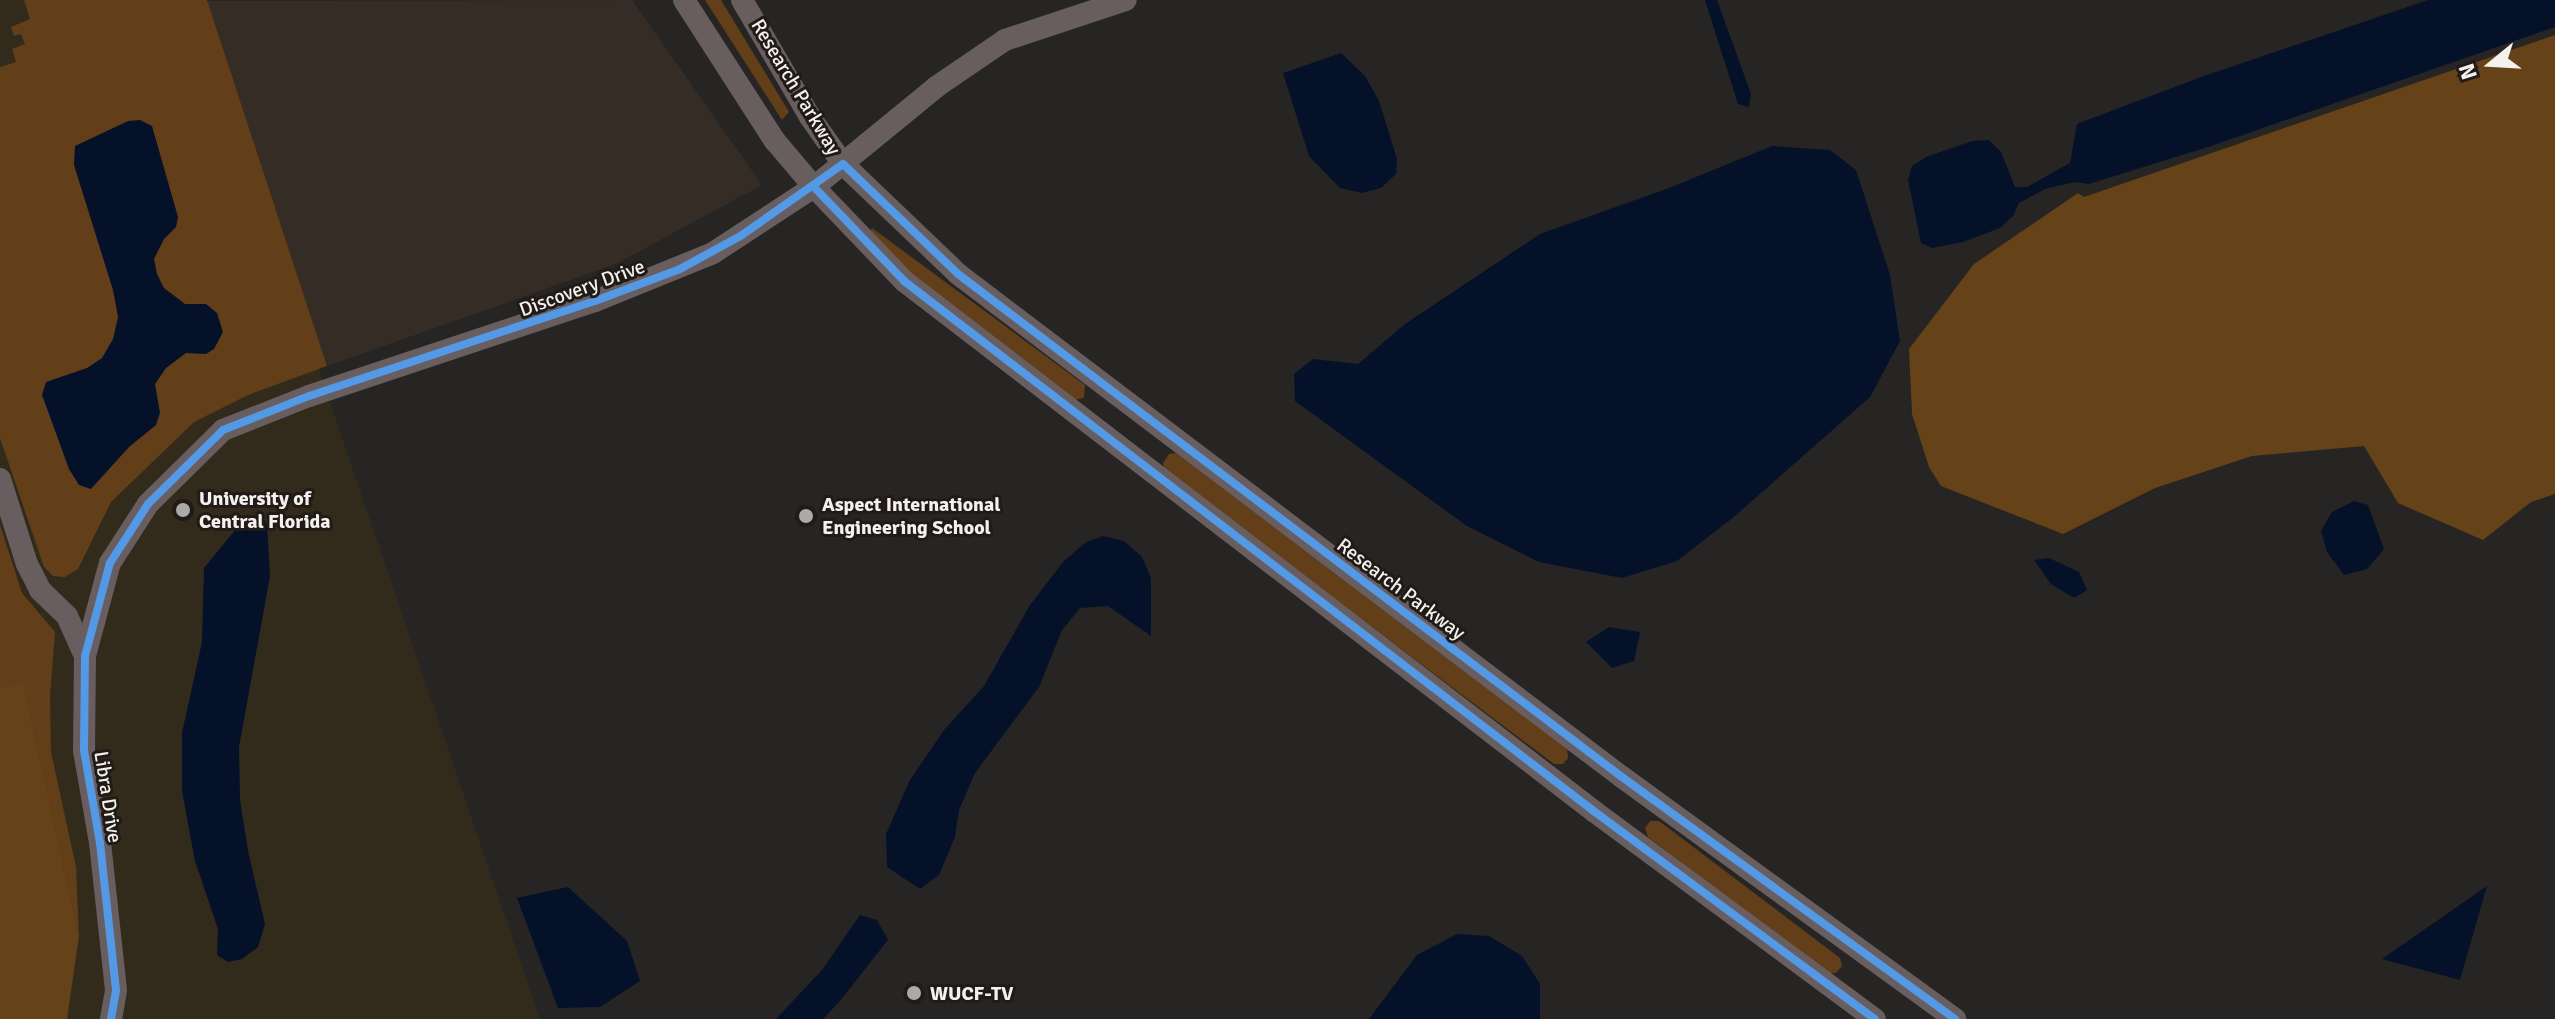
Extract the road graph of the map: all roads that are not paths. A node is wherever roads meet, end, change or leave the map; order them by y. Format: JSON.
{"nodes":[{"id":1,"x":684,"y":0,"type":"edge"},
{"id":2,"x":742,"y":0,"type":"edge"},
{"id":3,"x":1126,"y":0,"type":"edge"},
{"id":4,"x":843,"y":164,"type":"junction"},
{"id":5,"x":814,"y":187,"type":"junction"},
{"id":6,"x":309,"y":396,"type":"joint"},
{"id":7,"x":0,"y":479,"type":"edge"},
{"id":8,"x":85,"y":656,"type":"junction"},
{"id":9,"x":111,"y":1019,"type":"edge"},
{"id":10,"x":1875,"y":1019,"type":"edge"},
{"id":11,"x":1955,"y":1019,"type":"edge"}],
"edges":[{"from":1,"to":5,"type":"street","name":"Research Parkway"},
{"from":2,"to":4,"type":"street","name":"Research Parkway"},
{"from":3,"to":4,"type":"street","name":"Discovery Drive"},
{"from":4,"to":5,"type":"street","name":"Discovery Drive"},
{"from":4,"to":11,"type":"street","name":"Research Parkway"},
{"from":5,"to":6,"type":"street","name":"Discovery Drive"},
{"from":5,"to":10,"type":"street","name":"Research Parkway"},
{"from":6,"to":8,"type":"street","name":"Libra Drive"},
{"from":7,"to":8,"type":"street"},
{"from":8,"to":9,"type":"street","name":"Libra Drive"}]}
